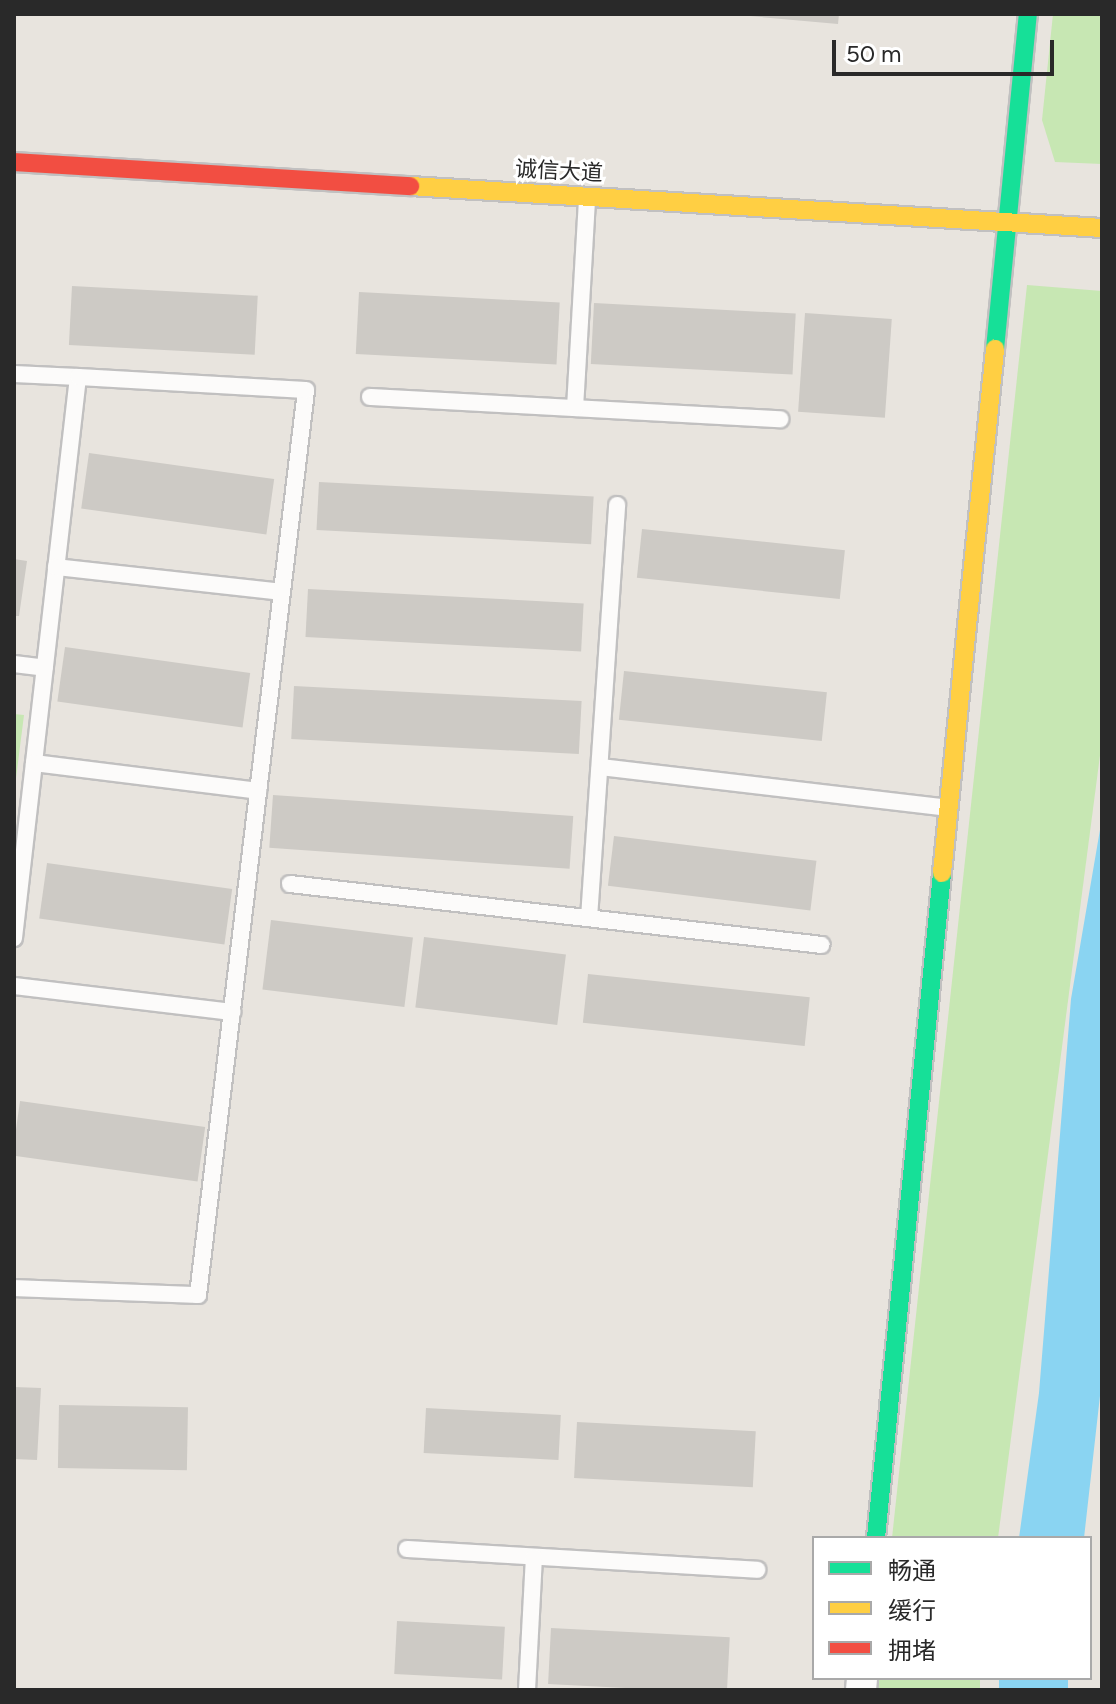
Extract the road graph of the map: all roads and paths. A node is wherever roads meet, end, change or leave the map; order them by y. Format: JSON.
{"nodes":[{"id":1,"x":1028,"y":14,"type":"edge"},
{"id":2,"x":15,"y":166,"type":"edge"},
{"id":3,"x":588,"y":196,"type":"junction"},
{"id":4,"x":1006,"y":222,"type":"junction"},
{"id":5,"x":1102,"y":228,"type":"edge"},
{"id":6,"x":14,"y":374,"type":"edge"},
{"id":7,"x":78,"y":377,"type":"junction"},
{"id":8,"x":370,"y":397,"type":"dead end"},
{"id":9,"x":575,"y":408,"type":"junction"},
{"id":10,"x":780,"y":419,"type":"dead end"},
{"id":11,"x":617,"y":505,"type":"dead end"},
{"id":12,"x":56,"y":567,"type":"junction"},
{"id":13,"x":282,"y":592,"type":"junction"},
{"id":14,"x":14,"y":664,"type":"edge"},
{"id":15,"x":45,"y":668,"type":"junction"},
{"id":16,"x":34,"y":763,"type":"junction"},
{"id":17,"x":600,"y":767,"type":"junction"},
{"id":18,"x":258,"y":791,"type":"junction"},
{"id":19,"x":948,"y":808,"type":"junction"},
{"id":20,"x":290,"y":884,"type":"dead end"},
{"id":21,"x":589,"y":918,"type":"junction"},
{"id":22,"x":14,"y":938,"type":"edge"},
{"id":23,"x":822,"y":945,"type":"dead end"},
{"id":24,"x":14,"y":986,"type":"edge"},
{"id":25,"x":232,"y":1012,"type":"junction"},
{"id":26,"x":14,"y":1288,"type":"edge"},
{"id":27,"x":876,"y":1536,"type":"edge"},
{"id":28,"x":407,"y":1549,"type":"dead end"},
{"id":29,"x":534,"y":1557,"type":"junction"},
{"id":30,"x":757,"y":1570,"type":"dead end"},
{"id":31,"x":527,"y":1690,"type":"edge"}],
"edges":[{"from":1,"to":4,"type":"street"},
{"from":2,"to":3,"type":"street","name":"诚信大道"},
{"from":3,"to":4,"type":"street","name":"诚信大道"},
{"from":3,"to":9,"type":"lane"},
{"from":4,"to":5,"type":"street","name":"诚信大道"},
{"from":4,"to":19,"type":"street"},
{"from":6,"to":7,"type":"lane"},
{"from":7,"to":12,"type":"lane"},
{"from":7,"to":13,"type":"lane"},
{"from":8,"to":9,"type":"lane"},
{"from":9,"to":10,"type":"lane"},
{"from":11,"to":17,"type":"lane"},
{"from":12,"to":13,"type":"lane"},
{"from":12,"to":15,"type":"lane"},
{"from":13,"to":18,"type":"lane"},
{"from":14,"to":15,"type":"lane"},
{"from":15,"to":16,"type":"lane"},
{"from":16,"to":18,"type":"lane"},
{"from":16,"to":22,"type":"lane"},
{"from":17,"to":19,"type":"lane"},
{"from":17,"to":21,"type":"lane"},
{"from":18,"to":25,"type":"lane"},
{"from":19,"to":27,"type":"street"},
{"from":20,"to":21,"type":"lane"},
{"from":21,"to":23,"type":"lane"},
{"from":24,"to":25,"type":"lane"},
{"from":25,"to":26,"type":"lane"},
{"from":28,"to":29,"type":"lane"},
{"from":29,"to":30,"type":"lane"},
{"from":29,"to":31,"type":"lane"}]}
